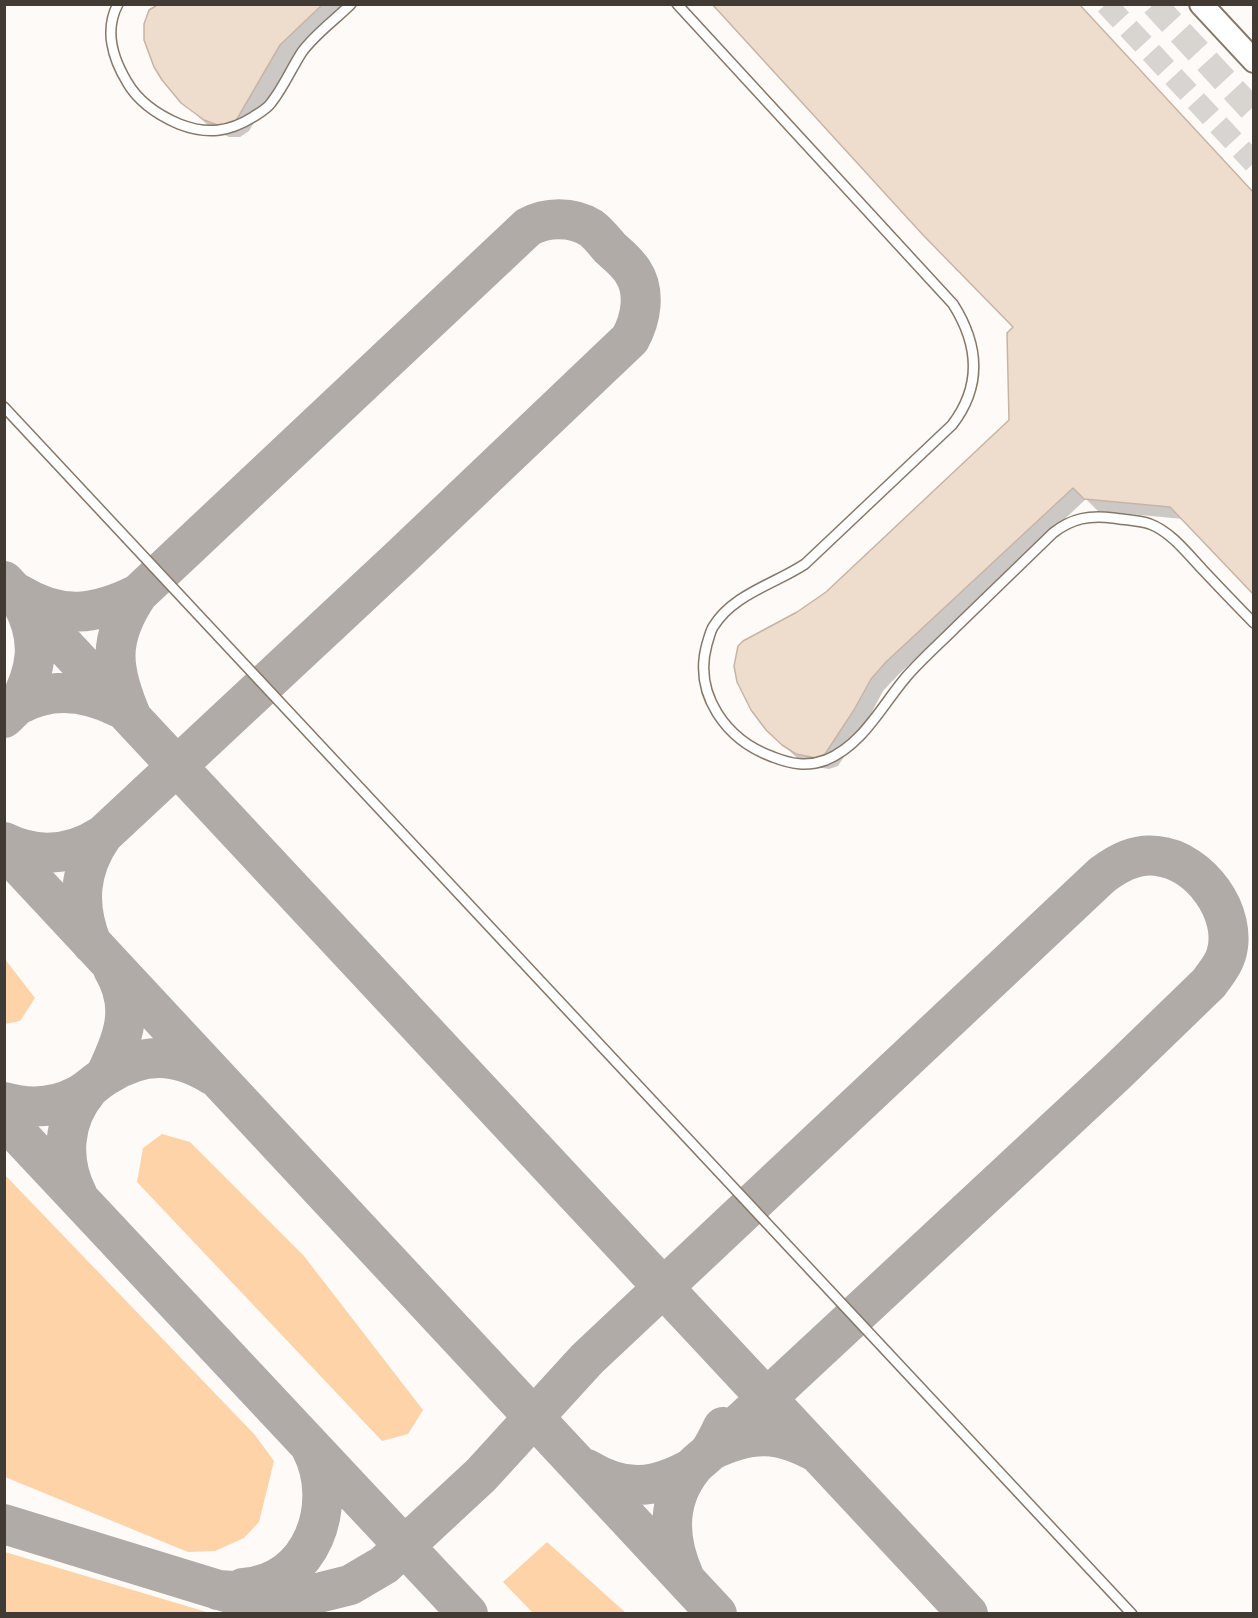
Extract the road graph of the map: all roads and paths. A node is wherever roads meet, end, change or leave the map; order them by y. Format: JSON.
{"nodes":[{"id":1,"x":118,"y":4,"type":"edge"},
{"id":2,"x":351,"y":4,"type":"edge"},
{"id":3,"x":677,"y":4,"type":"edge"},
{"id":4,"x":1201,"y":4,"type":"edge"},
{"id":5,"x":1254,"y":61,"type":"edge"},
{"id":6,"x":4,"y":407,"type":"edge"},
{"id":7,"x":1254,"y":623,"type":"edge"},
{"id":8,"x":1132,"y":1614,"type":"edge"}],
"edges":[{"from":1,"to":2,"type":"lane"},
{"from":3,"to":7,"type":"lane"},
{"from":4,"to":5,"type":"street"},
{"from":6,"to":8,"type":"lane"}]}
